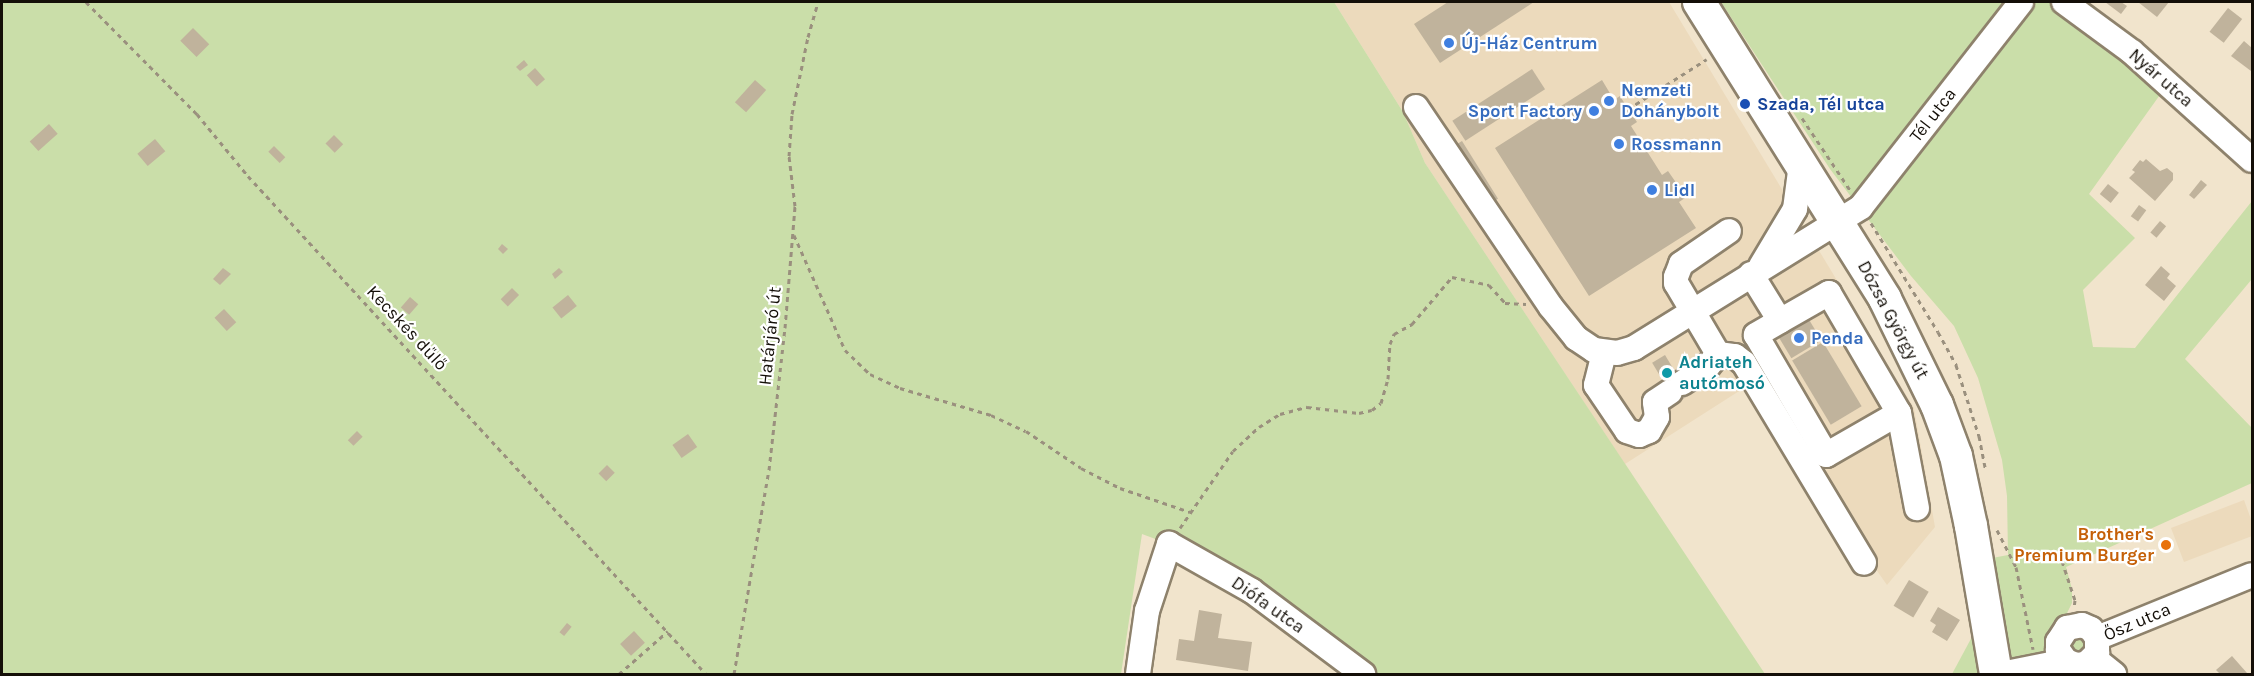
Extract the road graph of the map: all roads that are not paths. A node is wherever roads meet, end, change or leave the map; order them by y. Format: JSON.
{"nodes":[{"id":1,"x":1699,"y":2,"type":"edge"},
{"id":2,"x":2021,"y":2,"type":"edge"},
{"id":3,"x":2064,"y":2,"type":"edge"},
{"id":4,"x":1416,"y":107,"type":"dead end"},
{"id":5,"x":2253,"y":160,"type":"edge"},
{"id":6,"x":1801,"y":164,"type":"junction"},
{"id":7,"x":1838,"y":223,"type":"junction"},
{"id":8,"x":1729,"y":231,"type":"dead end"},
{"id":9,"x":1755,"y":272,"type":"junction"},
{"id":10,"x":1692,"y":310,"type":"junction"},
{"id":11,"x":1780,"y":321,"type":"junction"},
{"id":12,"x":1604,"y":353,"type":"junction"},
{"id":13,"x":1718,"y":354,"type":"junction"},
{"id":14,"x":1899,"y":413,"type":"junction"},
{"id":15,"x":1917,"y":508,"type":"dead end"},
{"id":16,"x":1864,"y":563,"type":"dead end"},
{"id":17,"x":2253,"y":575,"type":"edge"},
{"id":18,"x":2096,"y":648,"type":"junction"},
{"id":19,"x":2066,"y":661,"type":"junction"},
{"id":20,"x":1138,"y":675,"type":"edge"},
{"id":21,"x":1363,"y":675,"type":"edge"},
{"id":22,"x":1996,"y":675,"type":"edge"},
{"id":23,"x":2001,"y":675,"type":"edge"},
{"id":24,"x":2114,"y":675,"type":"edge"}],
"edges":[{"from":1,"to":6,"type":"main road","name":"Dózsa György út"},
{"from":2,"to":7,"type":"street","name":"Tél utca"},
{"from":3,"to":5,"type":"street","name":"Nyár utca"},
{"from":4,"to":12,"type":"street"},
{"from":6,"to":7,"type":"main road","name":"Dózsa György út"},
{"from":6,"to":9,"type":"street"},
{"from":7,"to":9,"type":"street","name":"Tél utca"},
{"from":7,"to":22,"type":"main road","name":"Dózsa György út"},
{"from":8,"to":10,"type":"street"},
{"from":9,"to":10,"type":"street","name":"Tél utca"},
{"from":9,"to":11,"type":"street"},
{"from":10,"to":12,"type":"street","name":"Tél utca"},
{"from":10,"to":13,"type":"street"},
{"from":11,"to":14,"type":"street"},
{"from":11,"to":14,"type":"street"},
{"from":12,"to":13,"type":"street"},
{"from":13,"to":16,"type":"street"},
{"from":14,"to":15,"type":"street"},
{"from":17,"to":18,"type":"street","name":"Ősz utca"},
{"from":18,"to":19,"type":"street","name":"Ősz utca"},
{"from":18,"to":19,"type":"street"},
{"from":18,"to":24,"type":"street"},
{"from":19,"to":23,"type":"street","name":"Ősz utca"},
{"from":20,"to":21,"type":"street","name":"Diófa utca"}]}
